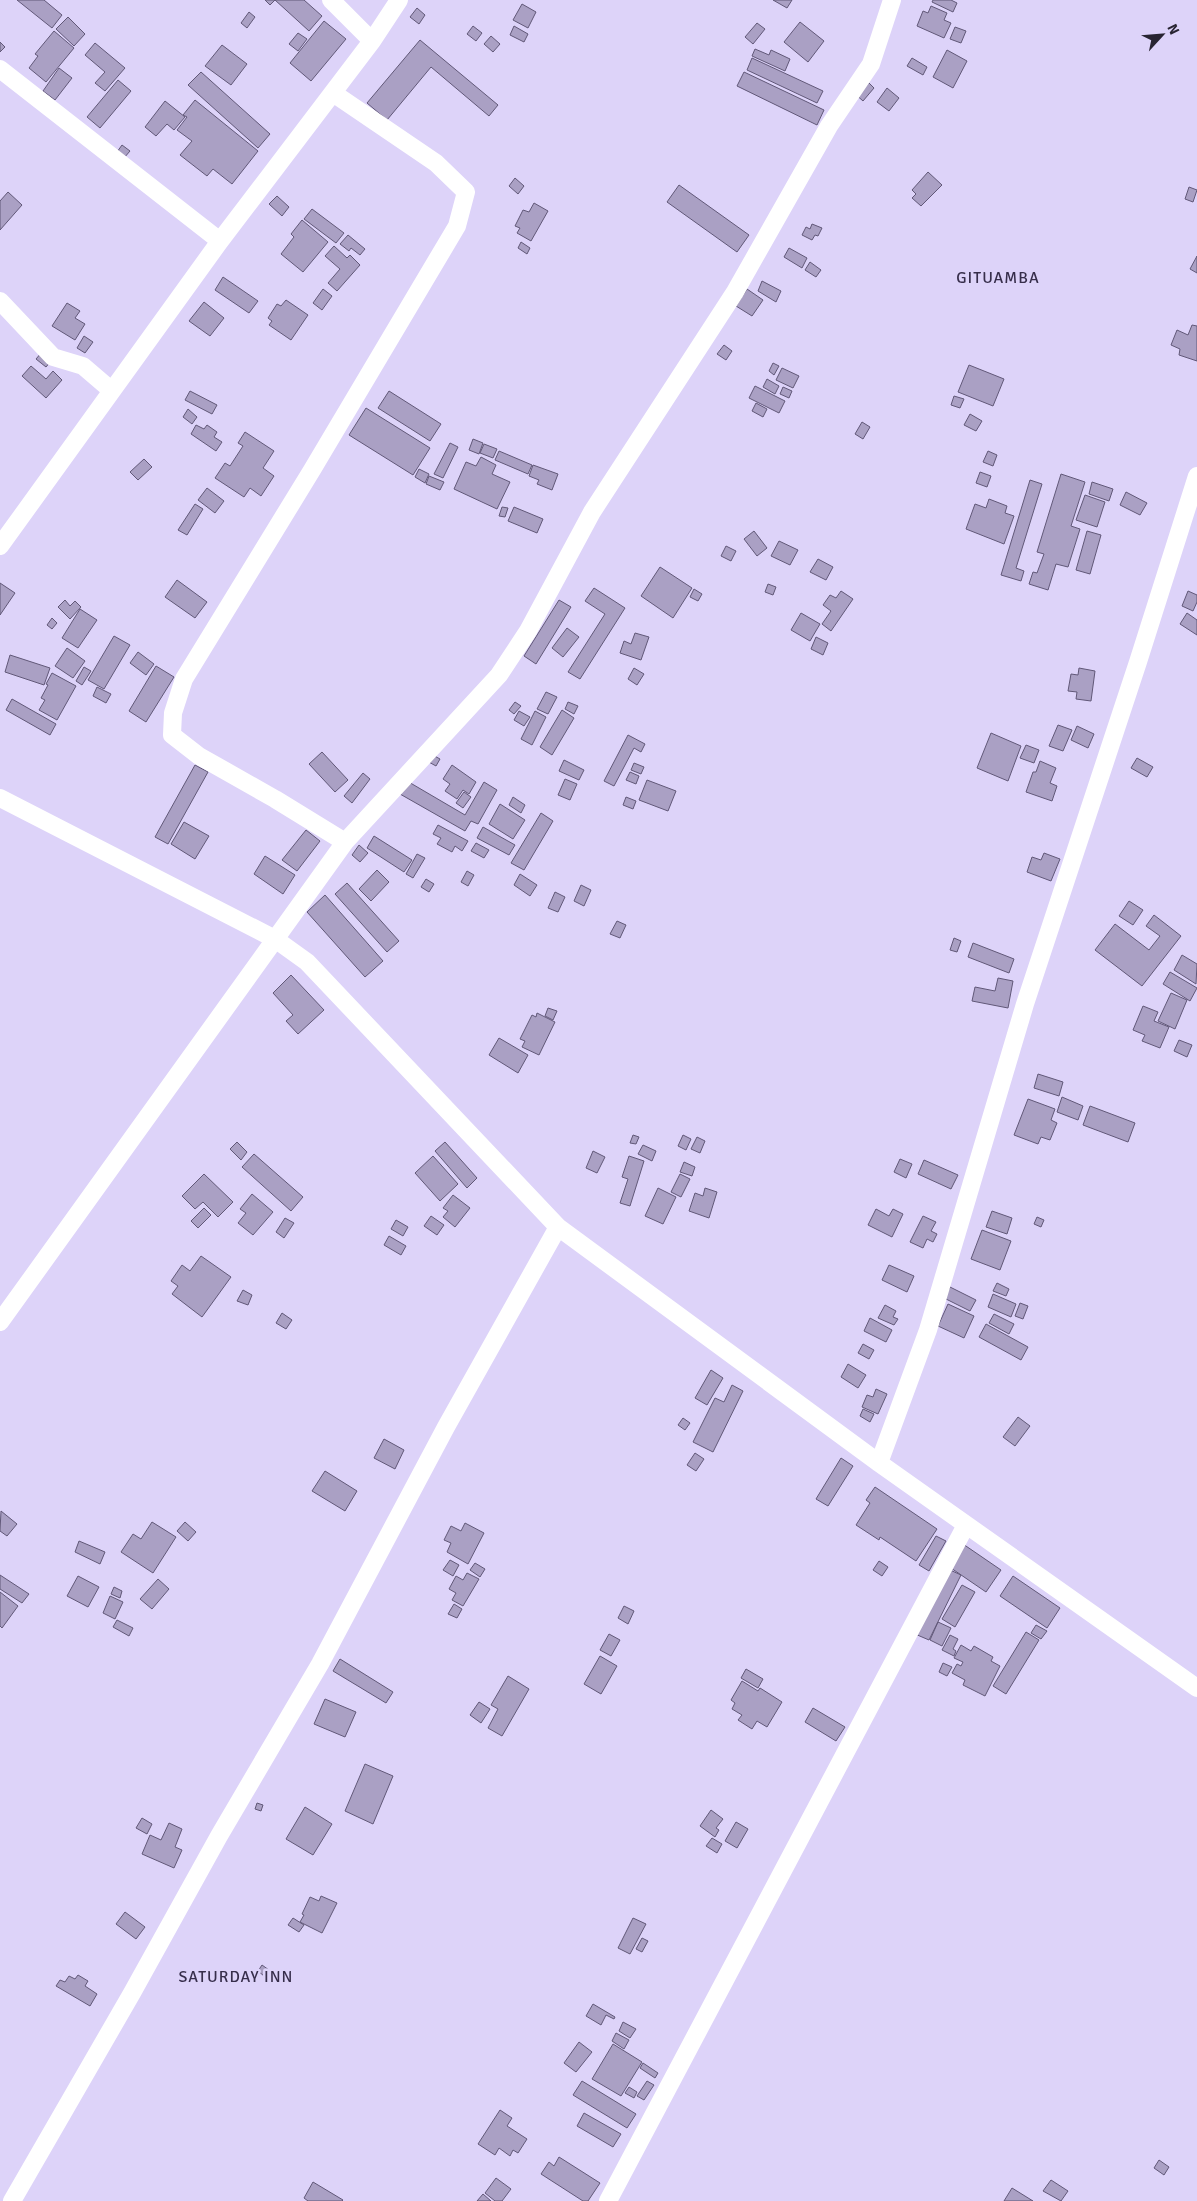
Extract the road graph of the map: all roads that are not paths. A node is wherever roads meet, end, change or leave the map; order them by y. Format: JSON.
{"nodes":[{"id":1,"x":331,"y":0,"type":"edge"},
{"id":2,"x":399,"y":0,"type":"edge"},
{"id":3,"x":892,"y":0,"type":"edge"},
{"id":4,"x":372,"y":41,"type":"junction"},
{"id":5,"x":0,"y":69,"type":"edge"},
{"id":6,"x":333,"y":92,"type":"junction"},
{"id":7,"x":220,"y":241,"type":"junction"},
{"id":8,"x":0,"y":301,"type":"edge"},
{"id":9,"x":111,"y":390,"type":"junction"},
{"id":10,"x":1197,"y":476,"type":"edge"},
{"id":11,"x":0,"y":546,"type":"edge"},
{"id":12,"x":0,"y":798,"type":"edge"},
{"id":13,"x":345,"y":842,"type":"junction"},
{"id":14,"x":275,"y":939,"type":"junction"},
{"id":15,"x":558,"y":1227,"type":"junction"},
{"id":16,"x":0,"y":1322,"type":"edge"},
{"id":17,"x":879,"y":1463,"type":"junction"},
{"id":18,"x":966,"y":1525,"type":"junction"},
{"id":19,"x":1196,"y":1684,"type":"edge"},
{"id":20,"x":12,"y":2201,"type":"edge"},
{"id":21,"x":608,"y":2201,"type":"edge"}],
"edges":[{"from":1,"to":4,"type":"street"},
{"from":2,"to":4,"type":"street"},
{"from":3,"to":13,"type":"street"},
{"from":4,"to":6,"type":"street"},
{"from":5,"to":7,"type":"street"},
{"from":6,"to":7,"type":"street"},
{"from":6,"to":13,"type":"street"},
{"from":7,"to":9,"type":"street"},
{"from":8,"to":9,"type":"street"},
{"from":9,"to":11,"type":"street"},
{"from":10,"to":17,"type":"street"},
{"from":12,"to":14,"type":"street"},
{"from":13,"to":14,"type":"street"},
{"from":14,"to":15,"type":"street"},
{"from":14,"to":16,"type":"street"},
{"from":15,"to":17,"type":"street"},
{"from":15,"to":20,"type":"street"},
{"from":17,"to":18,"type":"street"},
{"from":18,"to":19,"type":"street"},
{"from":18,"to":21,"type":"street"}]}
